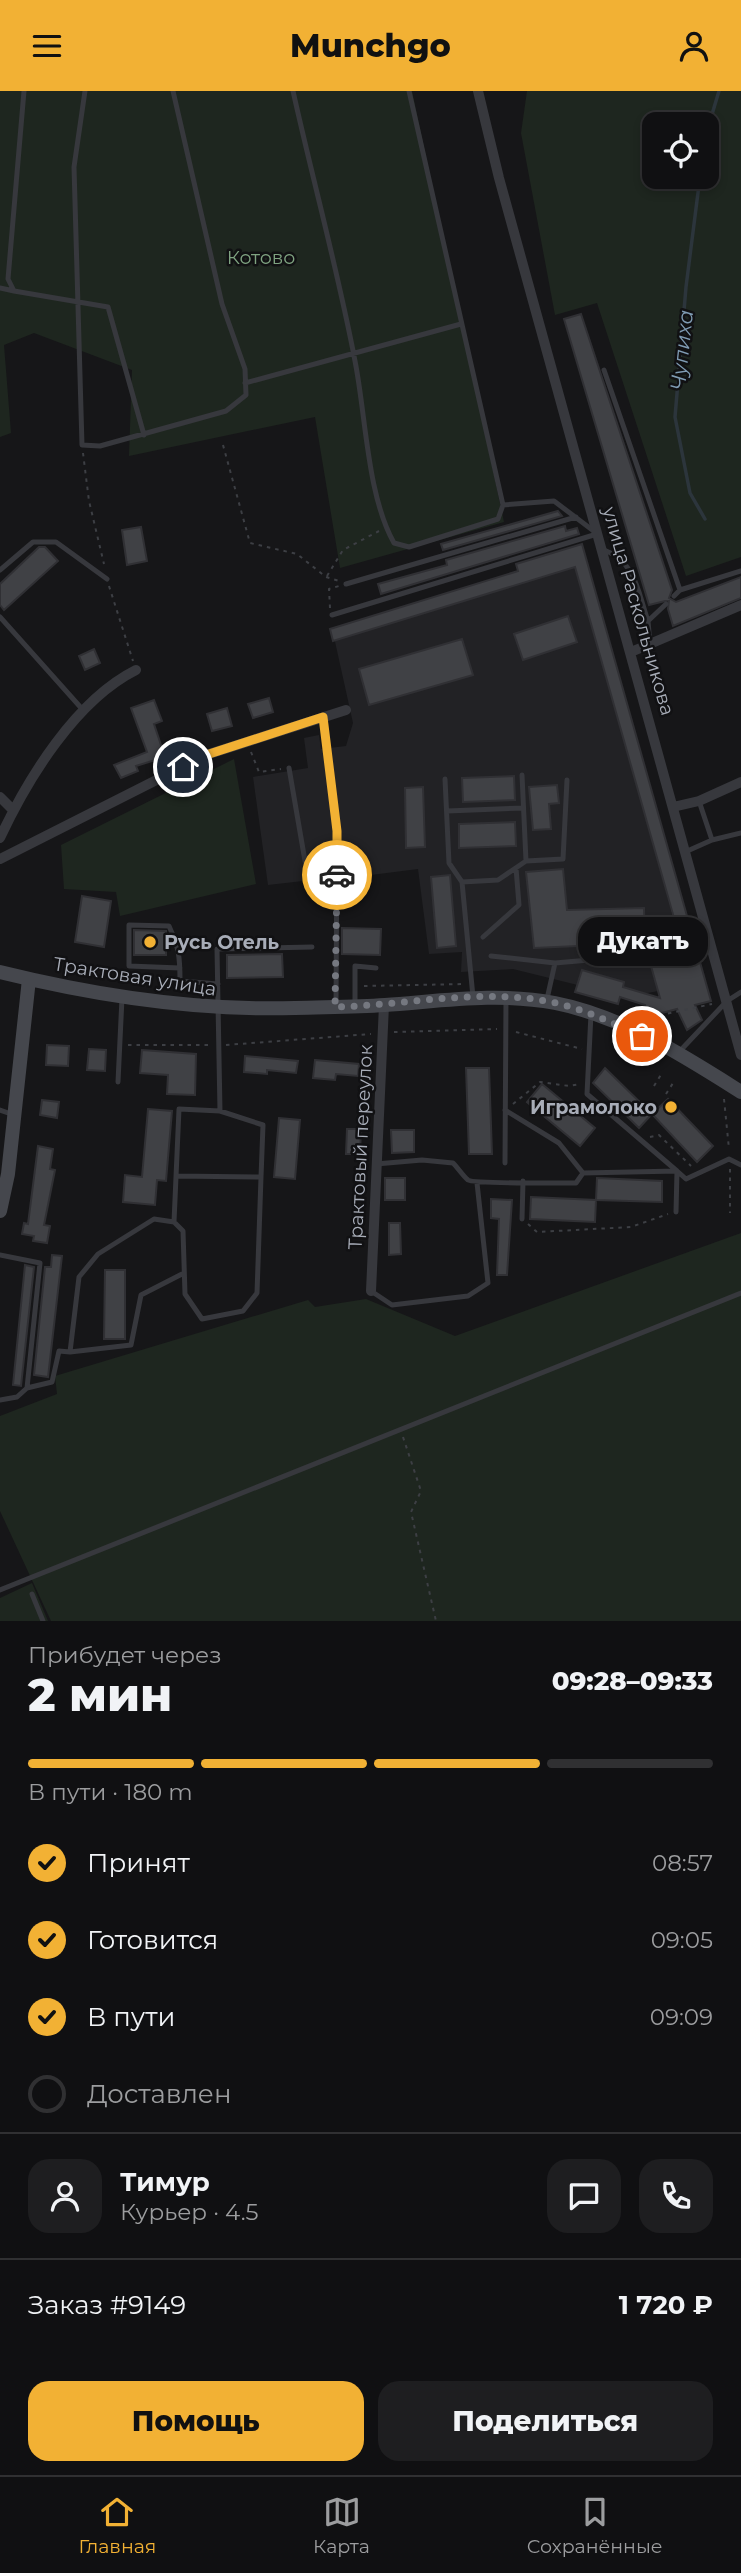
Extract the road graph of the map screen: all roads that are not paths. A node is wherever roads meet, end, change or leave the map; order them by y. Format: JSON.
{"nodes":[{"id":1,"x":24,"y":91,"type":"edge"},
{"id":2,"x":85,"y":91,"type":"edge"},
{"id":3,"x":173,"y":91,"type":"edge"},
{"id":4,"x":293,"y":91,"type":"edge"},
{"id":5,"x":409,"y":91,"type":"edge"},
{"id":6,"x":478,"y":91,"type":"edge"},
{"id":7,"x":0,"y":288,"type":"edge"},
{"id":8,"x":14,"y":292,"type":"junction"},
{"id":9,"x":79,"y":302,"type":"junction"},
{"id":10,"x":461,"y":324,"type":"junction"},
{"id":11,"x":353,"y":353,"type":"junction"},
{"id":12,"x":604,"y":370,"type":"dead end"},
{"id":13,"x":245,"y":383,"type":"junction"},
{"id":14,"x":144,"y":435,"type":"junction"},
{"id":15,"x":503,"y":505,"type":"junction"},
{"id":16,"x":576,"y":517,"type":"junction"},
{"id":17,"x":597,"y":534,"type":"junction"},
{"id":18,"x":601,"y":548,"type":"junction"},
{"id":19,"x":0,"y":570,"type":"edge"},
{"id":20,"x":741,"y":571,"type":"edge"},
{"id":21,"x":107,"y":579,"type":"road end"},
{"id":22,"x":346,"y":584,"type":"road end"},
{"id":23,"x":680,"y":590,"type":"junction"},
{"id":24,"x":674,"y":596,"type":"dead end"},
{"id":25,"x":666,"y":604,"type":"dead end"},
{"id":26,"x":741,"y":605,"type":"edge"},
{"id":27,"x":332,"y":615,"type":"road end"},
{"id":28,"x":0,"y":617,"type":"edge"},
{"id":29,"x":648,"y":621,"type":"junction"},
{"id":30,"x":650,"y":644,"type":"junction"},
{"id":31,"x":631,"y":652,"type":"junction"},
{"id":32,"x":136,"y":670,"type":"road end"},
{"id":33,"x":83,"y":710,"type":"junction"},
{"id":34,"x":346,"y":710,"type":"dead end"},
{"id":35,"x":323,"y":717,"type":"junction"},
{"id":36,"x":289,"y":768,"type":"road end"},
{"id":37,"x":522,"y":775,"type":"dead end"},
{"id":38,"x":445,"y":779,"type":"dead end"},
{"id":39,"x":567,"y":780,"type":"dead end"},
{"id":40,"x":741,"y":782,"type":"edge"},
{"id":41,"x":0,"y":797,"type":"edge"},
{"id":42,"x":699,"y":801,"type":"junction"},
{"id":43,"x":673,"y":807,"type":"junction"},
{"id":44,"x":523,"y":808,"type":"junction"},
{"id":45,"x":13,"y":810,"type":"junction"},
{"id":46,"x":447,"y":811,"type":"junction"},
{"id":47,"x":741,"y":833,"type":"edge"},
{"id":48,"x":0,"y":838,"type":"edge"},
{"id":49,"x":712,"y":840,"type":"junction"},
{"id":50,"x":685,"y":852,"type":"junction"},
{"id":51,"x":337,"y":858,"type":"junction"},
{"id":52,"x":0,"y":859,"type":"edge"},
{"id":53,"x":304,"y":861,"type":"junction"},
{"id":54,"x":526,"y":862,"type":"junction"},
{"id":55,"x":516,"y":868,"type":"junction"},
{"id":56,"x":462,"y":882,"type":"junction"},
{"id":57,"x":337,"y":901,"type":"junction"},
{"id":58,"x":483,"y":937,"type":"dead end"},
{"id":59,"x":312,"y":947,"type":"dead end"},
{"id":60,"x":669,"y":953,"type":"dead end"},
{"id":61,"x":491,"y":956,"type":"dead end"},
{"id":62,"x":555,"y":964,"type":"junction"},
{"id":63,"x":180,"y":968,"type":"junction"},
{"id":64,"x":376,"y":968,"type":"dead end"},
{"id":65,"x":0,"y":972,"type":"edge"},
{"id":66,"x":29,"y":979,"type":"junction"},
{"id":67,"x":218,"y":984,"type":"junction"},
{"id":68,"x":741,"y":992,"type":"edge"},
{"id":69,"x":473,"y":997,"type":"junction"},
{"id":70,"x":122,"y":998,"type":"junction"},
{"id":71,"x":506,"y":998,"type":"junction"},
{"id":72,"x":727,"y":1001,"type":"junction"},
{"id":73,"x":546,"y":1002,"type":"junction"},
{"id":74,"x":384,"y":1005,"type":"junction"},
{"id":75,"x":355,"y":1006,"type":"junction"},
{"id":76,"x":335,"y":1007,"type":"junction"},
{"id":77,"x":219,"y":1009,"type":"junction"},
{"id":78,"x":592,"y":1014,"type":"junction"},
{"id":79,"x":682,"y":1054,"type":"junction"},
{"id":80,"x":741,"y":1055,"type":"edge"},
{"id":81,"x":117,"y":1082,"type":"dead end"},
{"id":82,"x":741,"y":1092,"type":"edge"},
{"id":83,"x":505,"y":1110,"type":"junction"},
{"id":84,"x":220,"y":1111,"type":"junction"},
{"id":85,"x":7,"y":1113,"type":"edge"},
{"id":86,"x":505,"y":1163,"type":"dead end"},
{"id":87,"x":375,"y":1165,"type":"junction"},
{"id":88,"x":741,"y":1165,"type":"edge"},
{"id":89,"x":677,"y":1171,"type":"junction"},
{"id":90,"x":583,"y":1173,"type":"junction"},
{"id":91,"x":176,"y":1176,"type":"junction"},
{"id":92,"x":261,"y":1177,"type":"junction"},
{"id":93,"x":523,"y":1181,"type":"junction"},
{"id":94,"x":477,"y":1184,"type":"junction"},
{"id":95,"x":0,"y":1211,"type":"edge"},
{"id":96,"x":676,"y":1212,"type":"road end"},
{"id":97,"x":522,"y":1219,"type":"road end"},
{"id":98,"x":174,"y":1222,"type":"junction"},
{"id":99,"x":0,"y":1255,"type":"edge"},
{"id":100,"x":184,"y":1273,"type":"junction"},
{"id":101,"x":371,"y":1291,"type":"joint"},
{"id":102,"x":741,"y":1293,"type":"edge"},
{"id":103,"x":70,"y":1352,"type":"junction"},
{"id":104,"x":27,"y":1388,"type":"junction"},
{"id":105,"x":0,"y":1400,"type":"edge"},
{"id":106,"x":0,"y":1591,"type":"edge"},
{"id":107,"x":32,"y":1594,"type":"dead end"},
{"id":108,"x":43,"y":1621,"type":"edge"}],
"edges":[{"from":1,"to":8,"type":"lane"},
{"from":2,"to":9,"type":"lane"},
{"from":3,"to":13,"type":"lane"},
{"from":4,"to":11,"type":"lane"},
{"from":5,"to":10,"type":"lane"},
{"from":6,"to":17,"type":"street","name":"улица Раскольникова"},
{"from":7,"to":8,"type":"lane"},
{"from":8,"to":9,"type":"lane"},
{"from":9,"to":14,"type":"lane"},
{"from":9,"to":14,"type":"lane"},
{"from":10,"to":11,"type":"lane"},
{"from":10,"to":15,"type":"lane"},
{"from":11,"to":13,"type":"lane"},
{"from":11,"to":15,"type":"lane"},
{"from":12,"to":23,"type":"lane"},
{"from":13,"to":14,"type":"lane"},
{"from":15,"to":16,"type":"lane"},
{"from":16,"to":17,"type":"lane"},
{"from":16,"to":22,"type":"lane"},
{"from":17,"to":18,"type":"street","name":"улица Раскольникова"},
{"from":17,"to":27,"type":"lane"},
{"from":18,"to":29,"type":"lane"},
{"from":18,"to":31,"type":"street","name":"улица Раскольникова"},
{"from":19,"to":21,"type":"lane"},
{"from":20,"to":23,"type":"lane"},
{"from":23,"to":24,"type":"lane"},
{"from":25,"to":29,"type":"lane"},
{"from":26,"to":30,"type":"street"},
{"from":28,"to":33,"type":"lane"},
{"from":29,"to":30,"type":"lane"},
{"from":30,"to":31,"type":"street"},
{"from":31,"to":43,"type":"street","name":"улица Раскольникова"},
{"from":32,"to":33,"type":"street"},
{"from":33,"to":45,"type":"street"},
{"from":34,"to":35,"type":"street"},
{"from":35,"to":51,"type":"lane"},
{"from":35,"to":52,"type":"street"},
{"from":36,"to":53,"type":"lane"},
{"from":37,"to":44,"type":"lane"},
{"from":38,"to":46,"type":"lane"},
{"from":39,"to":54,"type":"lane"},
{"from":40,"to":42,"type":"street"},
{"from":41,"to":45,"type":"street"},
{"from":42,"to":43,"type":"street"},
{"from":42,"to":49,"type":"lane"},
{"from":43,"to":50,"type":"street","name":"улица Раскольникова"},
{"from":44,"to":46,"type":"lane"},
{"from":44,"to":54,"type":"lane"},
{"from":45,"to":48,"type":"street"},
{"from":46,"to":56,"type":"lane"},
{"from":47,"to":49,"type":"lane"},
{"from":49,"to":50,"type":"lane"},
{"from":50,"to":72,"type":"street","name":"улица Раскольникова"},
{"from":51,"to":53,"type":"lane"},
{"from":51,"to":57,"type":"lane"},
{"from":53,"to":57,"type":"lane"},
{"from":54,"to":55,"type":"lane"},
{"from":55,"to":56,"type":"lane"},
{"from":55,"to":58,"type":"lane"},
{"from":56,"to":69,"type":"lane"},
{"from":57,"to":76,"type":"lane"},
{"from":59,"to":67,"type":"lane"},
{"from":60,"to":62,"type":"lane"},
{"from":61,"to":62,"type":"lane"},
{"from":62,"to":73,"type":"lane"},
{"from":63,"to":63,"type":"lane"},
{"from":63,"to":67,"type":"lane"},
{"from":64,"to":75,"type":"lane"},
{"from":65,"to":66,"type":"main road","name":"Трактовая улица"},
{"from":66,"to":70,"type":"main road","name":"Трактовая улица"},
{"from":66,"to":85,"type":"main road"},
{"from":67,"to":77,"type":"lane"},
{"from":68,"to":72,"type":"lane"},
{"from":69,"to":71,"type":"main road","name":"Трактовая улица"},
{"from":69,"to":74,"type":"main road","name":"Трактовая улица"},
{"from":70,"to":77,"type":"main road","name":"Трактовая улица"},
{"from":70,"to":81,"type":"lane"},
{"from":71,"to":73,"type":"main road","name":"Трактовая улица"},
{"from":71,"to":83,"type":"lane"},
{"from":72,"to":79,"type":"lane"},
{"from":72,"to":80,"type":"street","name":"улица Раскольникова"},
{"from":73,"to":78,"type":"main road","name":"Трактовая улица"},
{"from":74,"to":75,"type":"main road","name":"Трактовая улица"},
{"from":74,"to":87,"type":"street","name":"Трактовый переулок"},
{"from":75,"to":76,"type":"main road","name":"Трактовая улица"},
{"from":76,"to":77,"type":"main road","name":"Трактовая улица"},
{"from":77,"to":84,"type":"lane"},
{"from":78,"to":79,"type":"main road","name":"Трактовая улица"},
{"from":78,"to":89,"type":"lane"},
{"from":79,"to":82,"type":"main road"},
{"from":83,"to":86,"type":"lane"},
{"from":83,"to":90,"type":"lane"},
{"from":84,"to":91,"type":"lane"},
{"from":84,"to":92,"type":"lane"},
{"from":85,"to":95,"type":"main road"},
{"from":87,"to":94,"type":"lane"},
{"from":87,"to":101,"type":"street","name":"Трактовый переулок"},
{"from":88,"to":89,"type":"lane"},
{"from":89,"to":90,"type":"lane"},
{"from":89,"to":96,"type":"lane"},
{"from":90,"to":93,"type":"lane"},
{"from":91,"to":92,"type":"lane"},
{"from":91,"to":98,"type":"lane"},
{"from":92,"to":100,"type":"lane"},
{"from":93,"to":94,"type":"lane"},
{"from":93,"to":97,"type":"lane"},
{"from":94,"to":101,"type":"lane"},
{"from":98,"to":100,"type":"lane"},
{"from":98,"to":103,"type":"lane"},
{"from":99,"to":104,"type":"lane"},
{"from":100,"to":103,"type":"lane"},
{"from":102,"to":106,"type":"lane"},
{"from":103,"to":104,"type":"lane"},
{"from":104,"to":105,"type":"lane"},
{"from":107,"to":108,"type":"lane"}]}
